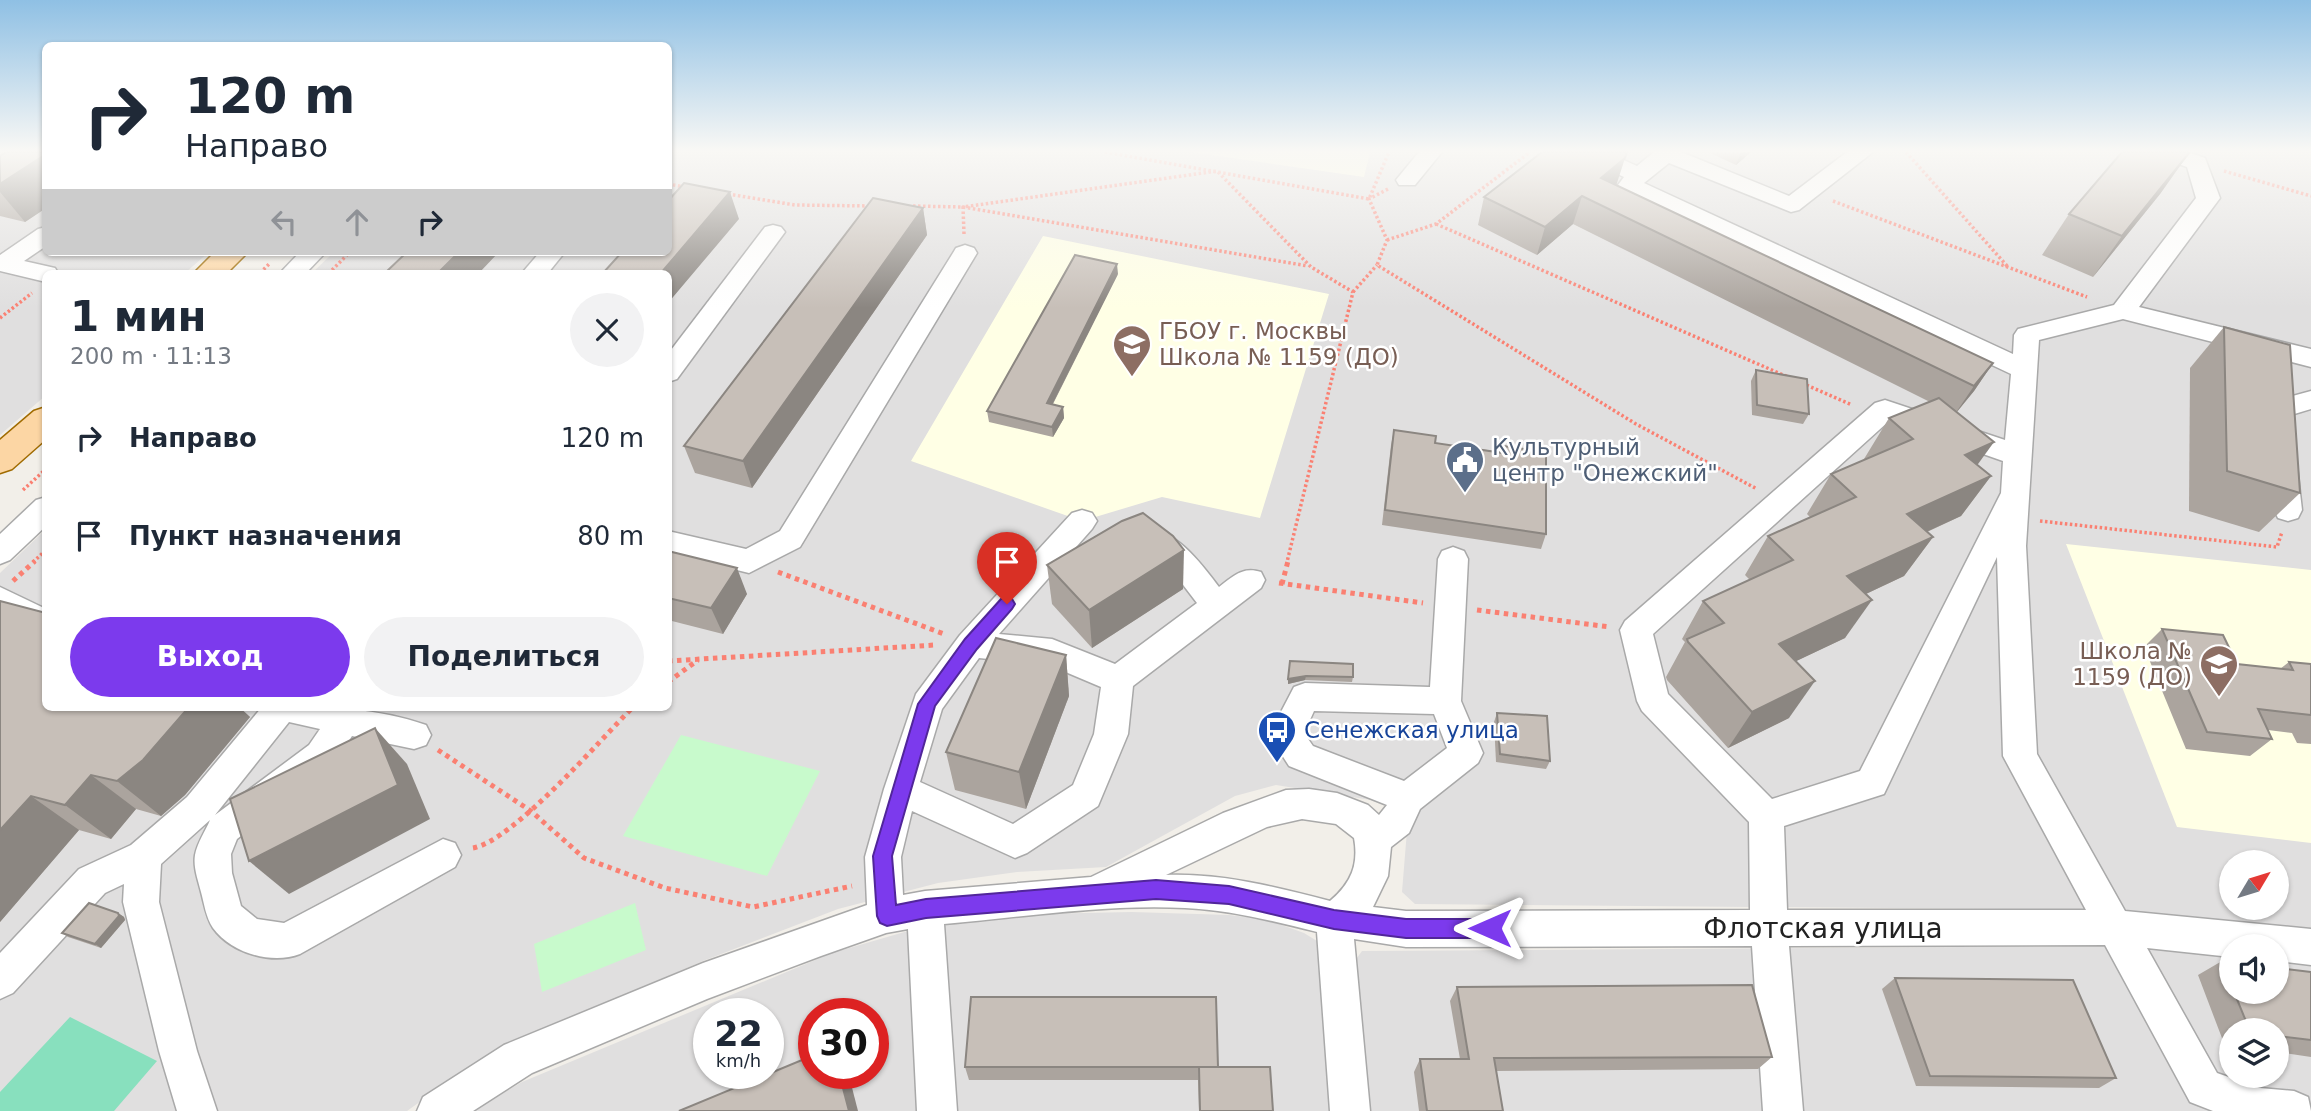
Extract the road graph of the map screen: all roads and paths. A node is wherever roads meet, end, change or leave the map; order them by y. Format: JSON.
{"nodes":[{"id":1,"x":789,"y":204,"type":"edge"},
{"id":2,"x":985,"y":204,"type":"edge"},
{"id":3,"x":1249,"y":204,"type":"edge"},
{"id":4,"x":1371,"y":204,"type":"edge"},
{"id":5,"x":1462,"y":204,"type":"edge"},
{"id":6,"x":1669,"y":204,"type":"edge"},
{"id":7,"x":1841,"y":204,"type":"edge"},
{"id":8,"x":1952,"y":204,"type":"edge"},
{"id":9,"x":2203,"y":204,"type":"edge"},
{"id":10,"x":879,"y":206,"type":"edge"},
{"id":11,"x":907,"y":206,"type":"edge"},
{"id":12,"x":963,"y":207,"type":"junction"},
{"id":13,"x":1436,"y":224,"type":"junction"},
{"id":14,"x":773,"y":232,"type":"dead end"},
{"id":15,"x":42,"y":237,"type":"edge"},
{"id":16,"x":1387,"y":240,"type":"junction"},
{"id":17,"x":965,"y":253,"type":"joint"},
{"id":18,"x":228,"y":256,"type":"edge"},
{"id":19,"x":310,"y":256,"type":"edge"},
{"id":20,"x":346,"y":256,"type":"edge"},
{"id":21,"x":549,"y":256,"type":"edge"},
{"id":22,"x":1,"y":264,"type":"edge"},
{"id":23,"x":1377,"y":265,"type":"junction"},
{"id":24,"x":1311,"y":267,"type":"junction"},
{"id":25,"x":2009,"y":268,"type":"junction"},
{"id":26,"x":212,"y":270,"type":"edge"},
{"id":27,"x":295,"y":270,"type":"edge"},
{"id":28,"x":332,"y":270,"type":"edge"},
{"id":29,"x":537,"y":270,"type":"edge"},
{"id":30,"x":41,"y":282,"type":"edge"},
{"id":31,"x":1353,"y":292,"type":"junction"},
{"id":32,"x":2123,"y":311,"type":"junction"},
{"id":33,"x":0,"y":318,"type":"edge"},
{"id":34,"x":2311,"y":358,"type":"edge"},
{"id":35,"x":672,"y":368,"type":"edge"},
{"id":36,"x":2025,"y":370,"type":"junction"},
{"id":37,"x":2311,"y":400,"type":"edge"},
{"id":38,"x":1879,"y":416,"type":"junction"},
{"id":39,"x":42,"y":423,"type":"edge"},
{"id":40,"x":0,"y":460,"type":"edge"},
{"id":41,"x":2016,"y":486,"type":"junction"},
{"id":42,"x":1781,"y":502,"type":"junction"},
{"id":43,"x":2288,"y":510,"type":"joint"},
{"id":44,"x":42,"y":512,"type":"edge"},
{"id":45,"x":1082,"y":521,"type":"dead end"},
{"id":46,"x":672,"y":543,"type":"edge"},
{"id":47,"x":1122,"y":545,"type":"edge"},
{"id":48,"x":0,"y":552,"type":"edge"},
{"id":49,"x":42,"y":554,"type":"edge"},
{"id":50,"x":1086,"y":559,"type":"edge"},
{"id":51,"x":1453,"y":559,"type":"dead end"},
{"id":52,"x":749,"y":561,"type":"junction"},
{"id":53,"x":1250,"y":580,"type":"dead end"},
{"id":54,"x":1025,"y":584,"type":"junction"},
{"id":55,"x":1282,"y":584,"type":"dead end"},
{"id":56,"x":5,"y":592,"type":"edge"},
{"id":57,"x":1216,"y":605,"type":"junction"},
{"id":58,"x":27,"y":624,"type":"edge"},
{"id":59,"x":971,"y":644,"type":"junction"},
{"id":60,"x":699,"y":660,"type":"junction"},
{"id":61,"x":672,"y":662,"type":"edge"},
{"id":62,"x":672,"y":678,"type":"edge"},
{"id":63,"x":1118,"y":680,"type":"junction"},
{"id":64,"x":1445,"y":701,"type":"junction"},
{"id":65,"x":279,"y":711,"type":"edge"},
{"id":66,"x":301,"y":711,"type":"edge"},
{"id":67,"x":629,"y":711,"type":"edge"},
{"id":68,"x":344,"y":720,"type":"junction"},
{"id":69,"x":414,"y":734,"type":"joint"},
{"id":70,"x":901,"y":789,"type":"junction"},
{"id":71,"x":1408,"y":797,"type":"junction"},
{"id":72,"x":531,"y":811,"type":"junction"},
{"id":73,"x":1766,"y":816,"type":"junction"},
{"id":74,"x":1374,"y":839,"type":"junction"},
{"id":75,"x":443,"y":855,"type":"joint"},
{"id":76,"x":144,"y":857,"type":"junction"},
{"id":77,"x":884,"y":879,"type":"junction"},
{"id":78,"x":1087,"y":894,"type":"junction"},
{"id":79,"x":926,"y":908,"type":"junction"},
{"id":80,"x":887,"y":916,"type":"junction"},
{"id":81,"x":1334,"y":919,"type":"junction"},
{"id":82,"x":2114,"y":927,"type":"junction"},
{"id":83,"x":1769,"y":928,"type":"junction"},
{"id":84,"x":2311,"y":947,"type":"edge"},
{"id":85,"x":0,"y":981,"type":"edge"},
{"id":86,"x":197,"y":1111,"type":"edge"},
{"id":87,"x":437,"y":1111,"type":"edge"},
{"id":88,"x":937,"y":1111,"type":"edge"},
{"id":89,"x":1350,"y":1111,"type":"edge"},
{"id":90,"x":1783,"y":1111,"type":"edge"},
{"id":91,"x":2294,"y":1111,"type":"edge"}],
"edges":[{"from":1,"to":10,"type":"path"},
{"from":2,"to":12,"type":"path"},
{"from":3,"to":24,"type":"path"},
{"from":4,"to":16,"type":"path"},
{"from":5,"to":13,"type":"path"},
{"from":6,"to":36,"type":"street"},
{"from":7,"to":25,"type":"path"},
{"from":8,"to":25,"type":"path"},
{"from":9,"to":32,"type":"street"},
{"from":11,"to":12,"type":"path"},
{"from":12,"to":17,"type":"path"},
{"from":12,"to":24,"type":"path"},
{"from":13,"to":16,"type":"path"},
{"from":13,"to":38,"type":"path"},
{"from":14,"to":35,"type":"street"},
{"from":15,"to":22,"type":"street"},
{"from":16,"to":23,"type":"path"},
{"from":17,"to":52,"type":"street"},
{"from":18,"to":26,"type":"main road"},
{"from":19,"to":27,"type":"street"},
{"from":20,"to":28,"type":"path"},
{"from":21,"to":29,"type":"street"},
{"from":22,"to":30,"type":"street"},
{"from":23,"to":31,"type":"path"},
{"from":23,"to":42,"type":"path"},
{"from":24,"to":31,"type":"path"},
{"from":25,"to":32,"type":"path"},
{"from":30,"to":33,"type":"path"},
{"from":31,"to":55,"type":"path"},
{"from":32,"to":34,"type":"street"},
{"from":32,"to":36,"type":"street"},
{"from":36,"to":41,"type":"street"},
{"from":37,"to":43,"type":"street"},
{"from":38,"to":41,"type":"street"},
{"from":38,"to":42,"type":"street"},
{"from":39,"to":40,"type":"main road"},
{"from":41,"to":43,"type":"path"},
{"from":41,"to":73,"type":"street"},
{"from":41,"to":82,"type":"street"},
{"from":42,"to":73,"type":"street"},
{"from":44,"to":48,"type":"street"},
{"from":45,"to":54,"type":"street"},
{"from":46,"to":52,"type":"street"},
{"from":47,"to":57,"type":"street"},
{"from":49,"to":56,"type":"path"},
{"from":50,"to":54,"type":"street"},
{"from":51,"to":64,"type":"street"},
{"from":52,"to":59,"type":"path"},
{"from":53,"to":57,"type":"street"},
{"from":54,"to":59,"type":"street"},
{"from":56,"to":58,"type":"street"},
{"from":57,"to":63,"type":"street"},
{"from":59,"to":60,"type":"path"},
{"from":59,"to":63,"type":"street"},
{"from":59,"to":70,"type":"street"},
{"from":60,"to":61,"type":"path"},
{"from":60,"to":62,"type":"path"},
{"from":63,"to":70,"type":"street"},
{"from":64,"to":71,"type":"street"},
{"from":64,"to":71,"type":"street"},
{"from":65,"to":76,"type":"street"},
{"from":66,"to":68,"type":"street"},
{"from":67,"to":72,"type":"path"},
{"from":68,"to":69,"type":"street"},
{"from":68,"to":75,"type":"street"},
{"from":69,"to":72,"type":"path"},
{"from":70,"to":77,"type":"street"},
{"from":71,"to":74,"type":"street"},
{"from":72,"to":75,"type":"path"},
{"from":72,"to":77,"type":"path"},
{"from":73,"to":83,"type":"street"},
{"from":74,"to":78,"type":"street","name":"Флотская улица"},
{"from":74,"to":81,"type":"street"},
{"from":76,"to":85,"type":"street"},
{"from":76,"to":86,"type":"street"},
{"from":77,"to":80,"type":"street"},
{"from":78,"to":79,"type":"street","name":"Флотская улица"},
{"from":78,"to":81,"type":"street","name":"Флотская улица"},
{"from":79,"to":80,"type":"street","name":"Флотская улица"},
{"from":79,"to":88,"type":"street"},
{"from":80,"to":87,"type":"street","name":"Флотская улица"},
{"from":81,"to":83,"type":"street","name":"Флотская улица"},
{"from":81,"to":89,"type":"street"},
{"from":82,"to":83,"type":"street","name":"Флотская улица"},
{"from":82,"to":84,"type":"street","name":"Флотская улица"},
{"from":82,"to":91,"type":"street"},
{"from":83,"to":90,"type":"street"}]}
